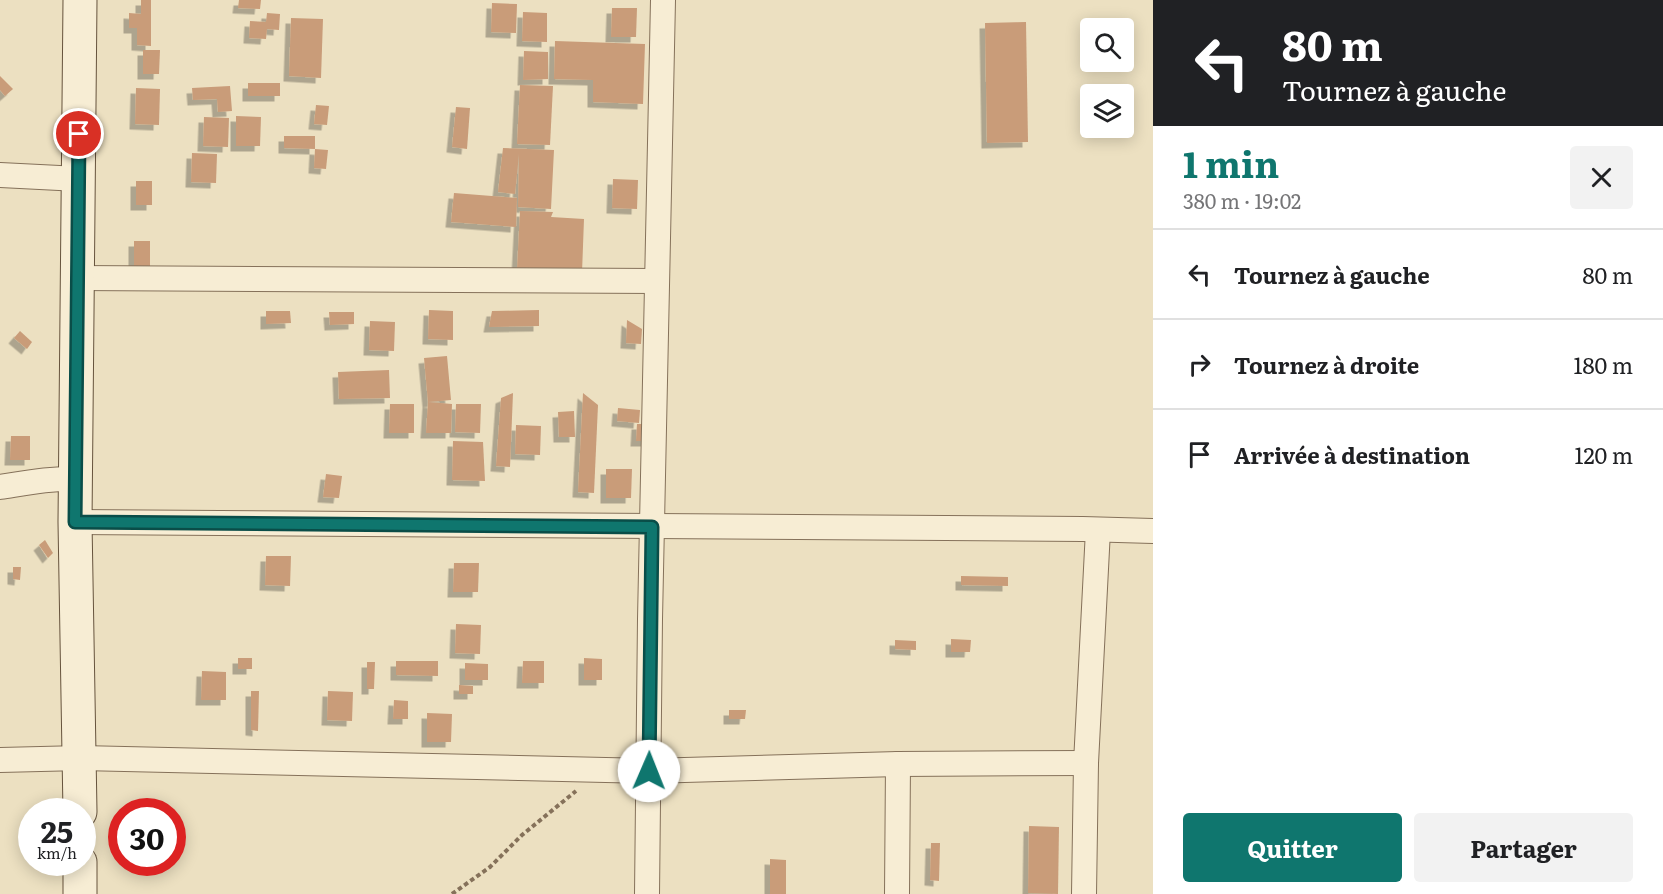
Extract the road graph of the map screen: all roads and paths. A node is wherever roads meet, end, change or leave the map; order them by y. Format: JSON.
{"nodes":[{"id":1,"x":80,"y":0,"type":"edge"},
{"id":2,"x":663,"y":0,"type":"edge"},
{"id":3,"x":0,"y":174,"type":"edge"},
{"id":4,"x":79,"y":179,"type":"junction"},
{"id":5,"x":77,"y":278,"type":"junction"},
{"id":6,"x":657,"y":281,"type":"junction"},
{"id":7,"x":76,"y":479,"type":"junction"},
{"id":8,"x":0,"y":487,"type":"edge"},
{"id":9,"x":75,"y":522,"type":"junction"},
{"id":10,"x":652,"y":527,"type":"junction"},
{"id":11,"x":1098,"y":530,"type":"junction"},
{"id":12,"x":1153,"y":531,"type":"edge"},
{"id":13,"x":81,"y":758,"type":"junction"},
{"id":14,"x":0,"y":760,"type":"edge"},
{"id":15,"x":1086,"y":763,"type":"junction"},
{"id":16,"x":898,"y":765,"type":"junction"},
{"id":17,"x":649,"y":771,"type":"junction"},
{"id":18,"x":582,"y":786,"type":"dead end"},
{"id":19,"x":80,"y":798,"type":"edge"},
{"id":20,"x":80,"y":876,"type":"edge"},
{"id":21,"x":80,"y":894,"type":"edge"},
{"id":22,"x":452,"y":894,"type":"edge"},
{"id":23,"x":647,"y":894,"type":"edge"},
{"id":24,"x":897,"y":894,"type":"edge"},
{"id":25,"x":1084,"y":894,"type":"edge"}],
"edges":[{"from":1,"to":4,"type":"street"},
{"from":2,"to":6,"type":"street"},
{"from":3,"to":4,"type":"street"},
{"from":4,"to":5,"type":"street"},
{"from":5,"to":6,"type":"street"},
{"from":5,"to":7,"type":"street"},
{"from":6,"to":10,"type":"street"},
{"from":7,"to":8,"type":"street"},
{"from":7,"to":9,"type":"street"},
{"from":9,"to":10,"type":"street"},
{"from":9,"to":13,"type":"street"},
{"from":10,"to":11,"type":"street"},
{"from":10,"to":17,"type":"street"},
{"from":11,"to":12,"type":"street"},
{"from":11,"to":15,"type":"street"},
{"from":13,"to":14,"type":"street"},
{"from":13,"to":17,"type":"street"},
{"from":13,"to":19,"type":"street"},
{"from":15,"to":16,"type":"street"},
{"from":15,"to":25,"type":"street"},
{"from":16,"to":17,"type":"street"},
{"from":16,"to":24,"type":"street"},
{"from":17,"to":23,"type":"street"},
{"from":18,"to":22,"type":"path"},
{"from":20,"to":21,"type":"street"}]}
